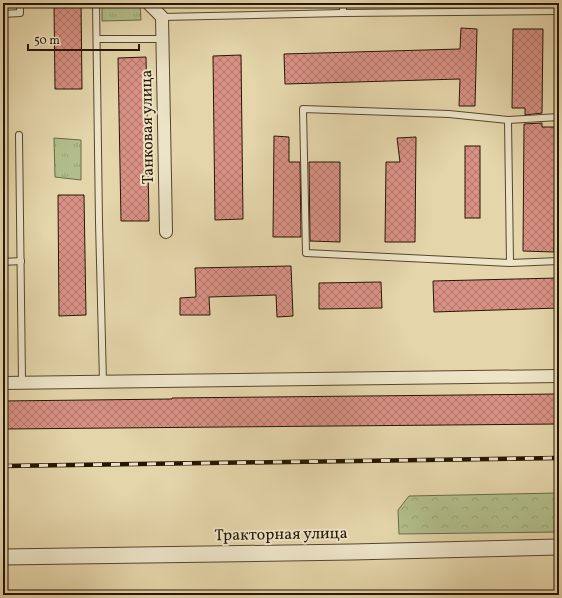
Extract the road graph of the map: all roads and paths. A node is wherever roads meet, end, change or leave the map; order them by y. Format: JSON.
{"nodes":[{"id":1,"x":20,"y":3,"type":"edge"},
{"id":2,"x":96,"y":3,"type":"edge"},
{"id":3,"x":148,"y":3,"type":"edge"},
{"id":4,"x":343,"y":3,"type":"edge"},
{"id":5,"x":558,"y":3,"type":"edge"},
{"id":6,"x":559,"y":10,"type":"edge"},
{"id":7,"x":343,"y":13,"type":"junction"},
{"id":8,"x":3,"y":14,"type":"edge"},
{"id":9,"x":162,"y":17,"type":"junction"},
{"id":10,"x":97,"y":39,"type":"junction"},
{"id":11,"x":162,"y":39,"type":"junction"},
{"id":12,"x":559,"y":117,"type":"edge"},
{"id":13,"x":508,"y":120,"type":"junction"},
{"id":14,"x":20,"y":135,"type":"dead end"},
{"id":15,"x":166,"y":232,"type":"dead end"},
{"id":16,"x":21,"y":261,"type":"junction"},
{"id":17,"x":3,"y":262,"type":"edge"},
{"id":18,"x":559,"y":262,"type":"edge"},
{"id":19,"x":510,"y":263,"type":"junction"},
{"id":20,"x":559,"y":376,"type":"edge"},
{"id":21,"x":22,"y":382,"type":"junction"},
{"id":22,"x":103,"y":382,"type":"junction"},
{"id":23,"x":3,"y":383,"type":"edge"},
{"id":24,"x":559,"y":547,"type":"edge"},
{"id":25,"x":3,"y":557,"type":"edge"}],
"edges":[{"from":1,"to":8,"type":"lane"},
{"from":2,"to":10,"type":"lane"},
{"from":3,"to":9,"type":"street"},
{"from":4,"to":7,"type":"lane"},
{"from":5,"to":6,"type":"street"},
{"from":6,"to":7,"type":"lane"},
{"from":7,"to":9,"type":"lane"},
{"from":9,"to":11,"type":"street","name":"Танковая улица"},
{"from":10,"to":11,"type":"lane"},
{"from":10,"to":22,"type":"lane"},
{"from":11,"to":15,"type":"street","name":"Танковая улица"},
{"from":12,"to":13,"type":"lane"},
{"from":13,"to":19,"type":"lane"},
{"from":13,"to":19,"type":"lane"},
{"from":14,"to":16,"type":"lane"},
{"from":16,"to":17,"type":"lane"},
{"from":16,"to":21,"type":"lane"},
{"from":18,"to":19,"type":"lane"},
{"from":20,"to":22,"type":"street"},
{"from":21,"to":22,"type":"street"},
{"from":21,"to":23,"type":"street"},
{"from":24,"to":25,"type":"street","name":"Тракторная улица"}]}
